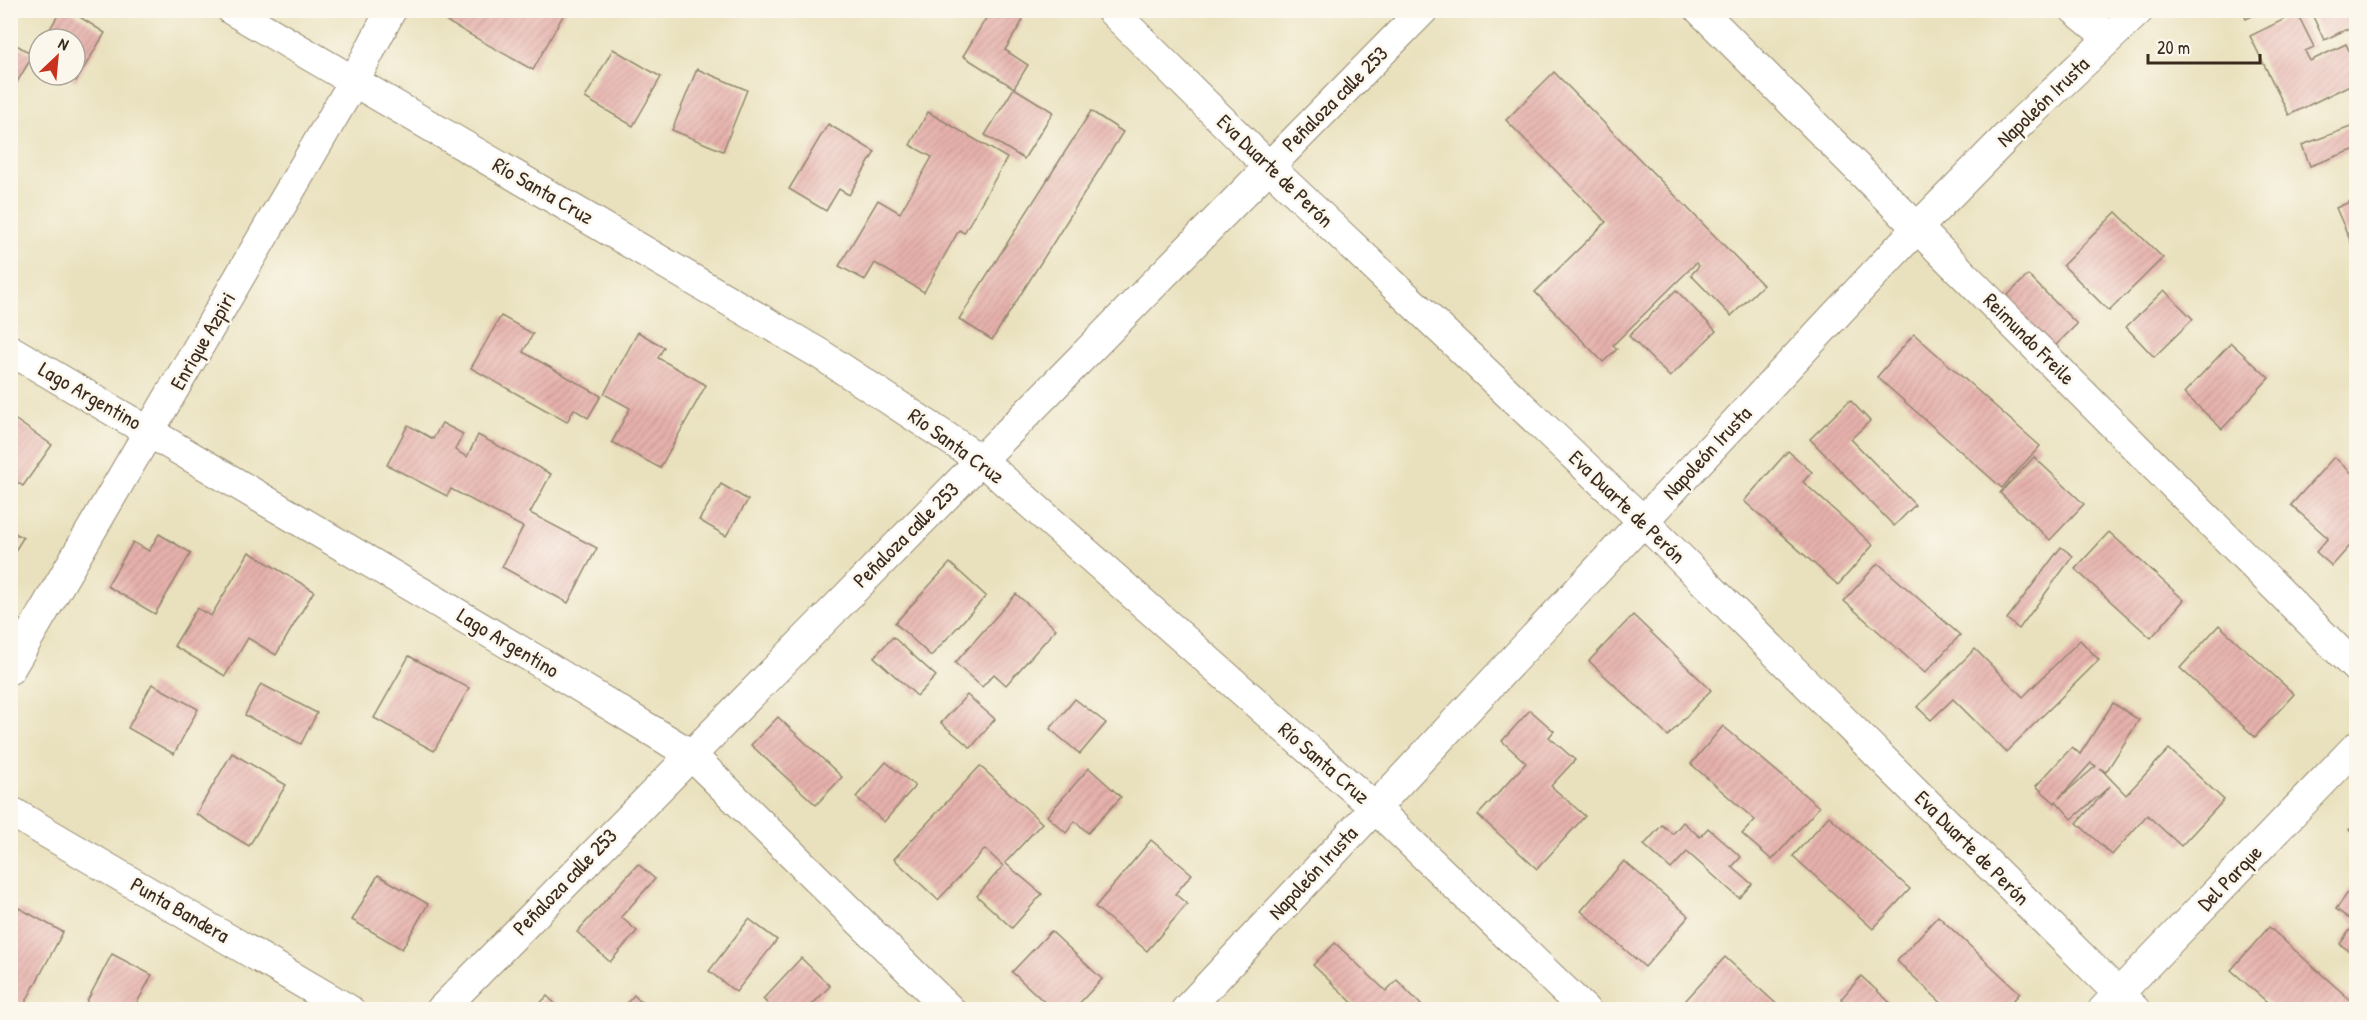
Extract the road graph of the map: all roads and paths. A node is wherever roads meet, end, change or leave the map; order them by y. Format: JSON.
{"nodes":[{"id":1,"x":232,"y":10,"type":"edge"},
{"id":2,"x":391,"y":10,"type":"edge"},
{"id":3,"x":1111,"y":10,"type":"edge"},
{"id":4,"x":1423,"y":10,"type":"edge"},
{"id":5,"x":2075,"y":10,"type":"edge"},
{"id":6,"x":2139,"y":10,"type":"edge"},
{"id":7,"x":1713,"y":16,"type":"edge"},
{"id":8,"x":2109,"y":38,"type":"junction"},
{"id":9,"x":354,"y":81,"type":"junction"},
{"id":10,"x":1268,"y":166,"type":"junction"},
{"id":11,"x":1918,"y":227,"type":"junction"},
{"id":12,"x":10,"y":350,"type":"edge"},
{"id":13,"x":150,"y":431,"type":"junction"},
{"id":14,"x":981,"y":460,"type":"junction"},
{"id":15,"x":1643,"y":521,"type":"junction"},
{"id":16,"x":2356,"y":668,"type":"edge"},
{"id":17,"x":10,"y":669,"type":"edge"},
{"id":18,"x":2356,"y":747,"type":"edge"},
{"id":19,"x":690,"y":754,"type":"junction"},
{"id":20,"x":1374,"y":807,"type":"junction"},
{"id":21,"x":10,"y":812,"type":"edge"},
{"id":22,"x":2119,"y":1004,"type":"edge"},
{"id":23,"x":349,"y":1010,"type":"edge"},
{"id":24,"x":441,"y":1010,"type":"edge"},
{"id":25,"x":950,"y":1010,"type":"edge"},
{"id":26,"x":1186,"y":1010,"type":"edge"},
{"id":27,"x":1585,"y":1010,"type":"edge"}],
"edges":[{"from":1,"to":9,"type":"street","name":"Río Santa Cruz"},
{"from":2,"to":9,"type":"street","name":"Enrique Azpiri"},
{"from":3,"to":10,"type":"street","name":"Eva Duarte de Perón"},
{"from":4,"to":10,"type":"street","name":"Peñaloza calle 253"},
{"from":5,"to":8,"type":"street"},
{"from":6,"to":8,"type":"street","name":"Napoleón Irusta"},
{"from":7,"to":11,"type":"street","name":"Reimundo Freile"},
{"from":8,"to":11,"type":"street","name":"Napoleón Irusta"},
{"from":9,"to":13,"type":"street","name":"Enrique Azpiri"},
{"from":9,"to":14,"type":"street","name":"Río Santa Cruz"},
{"from":10,"to":14,"type":"street","name":"Peñaloza calle 253"},
{"from":10,"to":15,"type":"street","name":"Eva Duarte de Perón"},
{"from":11,"to":15,"type":"street","name":"Napoleón Irusta"},
{"from":11,"to":16,"type":"street","name":"Reimundo Freile"},
{"from":12,"to":13,"type":"street","name":"Lago Argentino"},
{"from":13,"to":17,"type":"street","name":"Enrique Azpiri"},
{"from":13,"to":19,"type":"street","name":"Lago Argentino"},
{"from":14,"to":19,"type":"street","name":"Peñaloza calle 253"},
{"from":14,"to":20,"type":"street","name":"Río Santa Cruz"},
{"from":15,"to":20,"type":"street","name":"Napoleón Irusta"},
{"from":15,"to":22,"type":"street","name":"Eva Duarte de Perón"},
{"from":18,"to":22,"type":"street","name":"Del Parque"},
{"from":19,"to":24,"type":"street","name":"Peñaloza calle 253"},
{"from":19,"to":25,"type":"street","name":"Lago Argentino"},
{"from":20,"to":26,"type":"street","name":"Napoleón Irusta"},
{"from":20,"to":27,"type":"street","name":"Río Santa Cruz"},
{"from":21,"to":23,"type":"street","name":"Punta Bandera"}]}
